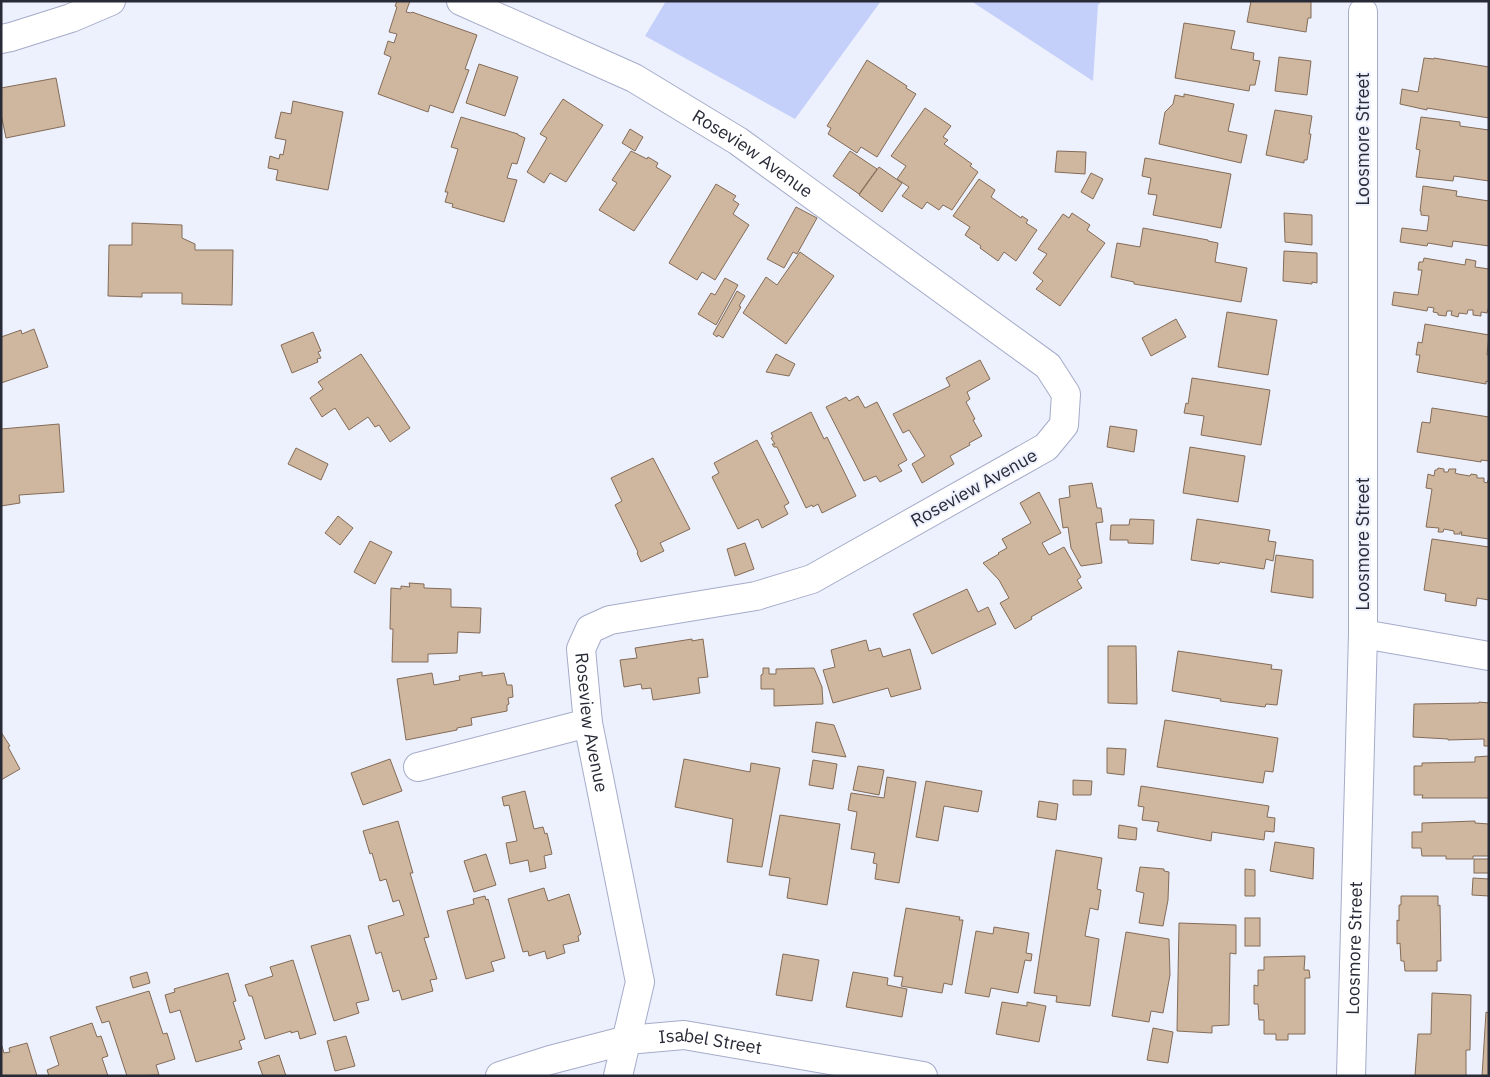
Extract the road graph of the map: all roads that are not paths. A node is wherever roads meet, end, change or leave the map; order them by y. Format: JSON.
{"nodes":[{"id":1,"x":111,"y":1,"type":"edge"},
{"id":2,"x":461,"y":1,"type":"edge"},
{"id":3,"x":1363,"y":12,"type":"dead end"},
{"id":4,"x":1,"y":39,"type":"edge"},
{"id":5,"x":1363,"y":634,"type":"junction"},
{"id":6,"x":1489,"y":656,"type":"edge"},
{"id":7,"x":588,"y":723,"type":"junction"},
{"id":8,"x":418,"y":767,"type":"dead end"},
{"id":9,"x":627,"y":1040,"type":"junction"},
{"id":10,"x":500,"y":1076,"type":"edge"},
{"id":11,"x":618,"y":1076,"type":"edge"},
{"id":12,"x":923,"y":1076,"type":"edge"},
{"id":13,"x":1351,"y":1076,"type":"edge"}],
"edges":[{"from":1,"to":4,"type":"street"},
{"from":2,"to":7,"type":"street","name":"Roseview Avenue"},
{"from":3,"to":5,"type":"street","name":"Loosmore Street"},
{"from":5,"to":6,"type":"street"},
{"from":5,"to":13,"type":"street","name":"Loosmore Street"},
{"from":7,"to":8,"type":"street"},
{"from":7,"to":9,"type":"street","name":"Roseview Avenue"},
{"from":9,"to":10,"type":"street","name":"Isabel Street"},
{"from":9,"to":11,"type":"street","name":"Roseview Avenue"},
{"from":9,"to":12,"type":"street","name":"Isabel Street"}]}
